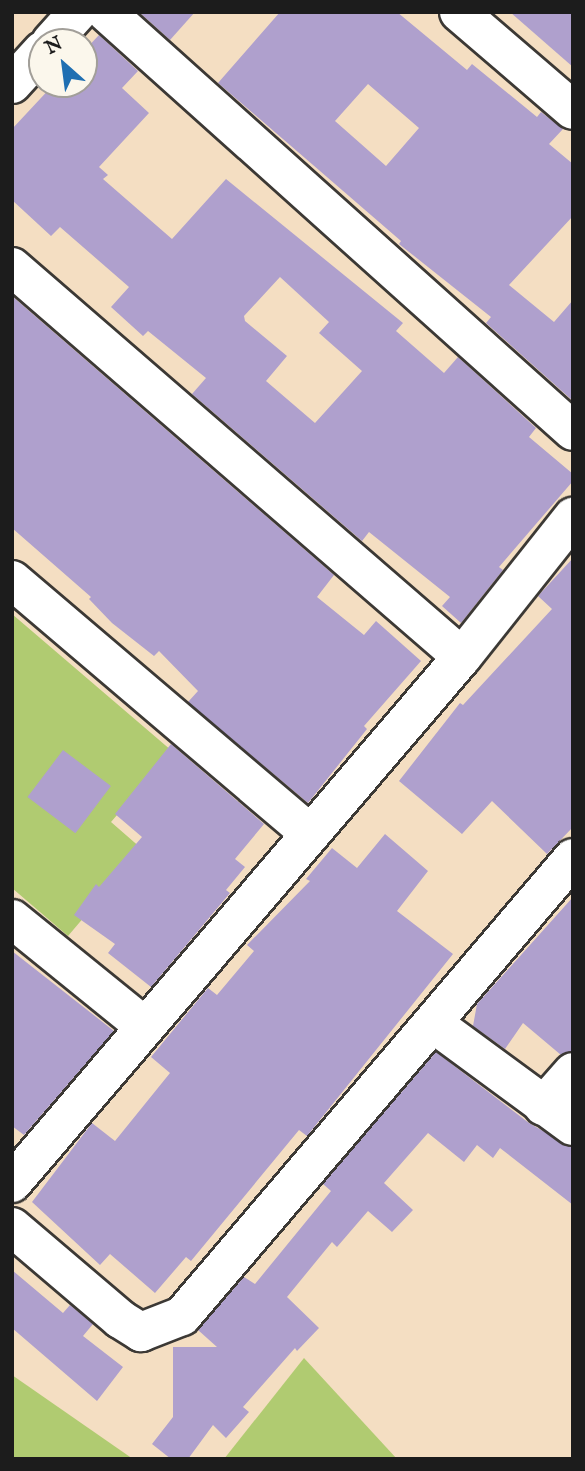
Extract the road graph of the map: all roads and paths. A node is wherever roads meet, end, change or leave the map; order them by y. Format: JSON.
{"nodes":[{"id":1,"x":78,"y":12,"type":"edge"},
{"id":2,"x":106,"y":12,"type":"edge"},
{"id":3,"x":459,"y":12,"type":"edge"},
{"id":4,"x":64,"y":28,"type":"edge"},
{"id":5,"x":28,"y":66,"type":"edge"},
{"id":6,"x":12,"y":84,"type":"edge"},
{"id":7,"x":573,"y":110,"type":"edge"},
{"id":8,"x":12,"y":267,"type":"edge"},
{"id":9,"x":573,"y":431,"type":"edge"},
{"id":10,"x":573,"y":517,"type":"edge"},
{"id":11,"x":12,"y":580,"type":"edge"},
{"id":12,"x":462,"y":657,"type":"junction"},
{"id":13,"x":310,"y":834,"type":"junction"},
{"id":14,"x":573,"y":858,"type":"edge"},
{"id":15,"x":12,"y":919,"type":"edge"},
{"id":16,"x":434,"y":1024,"type":"junction"},
{"id":17,"x":144,"y":1026,"type":"junction"},
{"id":18,"x":573,"y":1072,"type":"edge"},
{"id":19,"x":558,"y":1116,"type":"edge"},
{"id":20,"x":12,"y":1183,"type":"edge"},
{"id":21,"x":12,"y":1227,"type":"edge"}],
"edges":[{"from":1,"to":4,"type":"street"},
{"from":2,"to":9,"type":"street"},
{"from":3,"to":7,"type":"street"},
{"from":5,"to":6,"type":"street"},
{"from":8,"to":12,"type":"street"},
{"from":10,"to":12,"type":"street"},
{"from":11,"to":13,"type":"street"},
{"from":12,"to":13,"type":"street"},
{"from":13,"to":17,"type":"street"},
{"from":14,"to":16,"type":"street"},
{"from":15,"to":17,"type":"street"},
{"from":16,"to":19,"type":"street"},
{"from":16,"to":21,"type":"street"},
{"from":17,"to":20,"type":"street"},
{"from":18,"to":19,"type":"street"}]}
